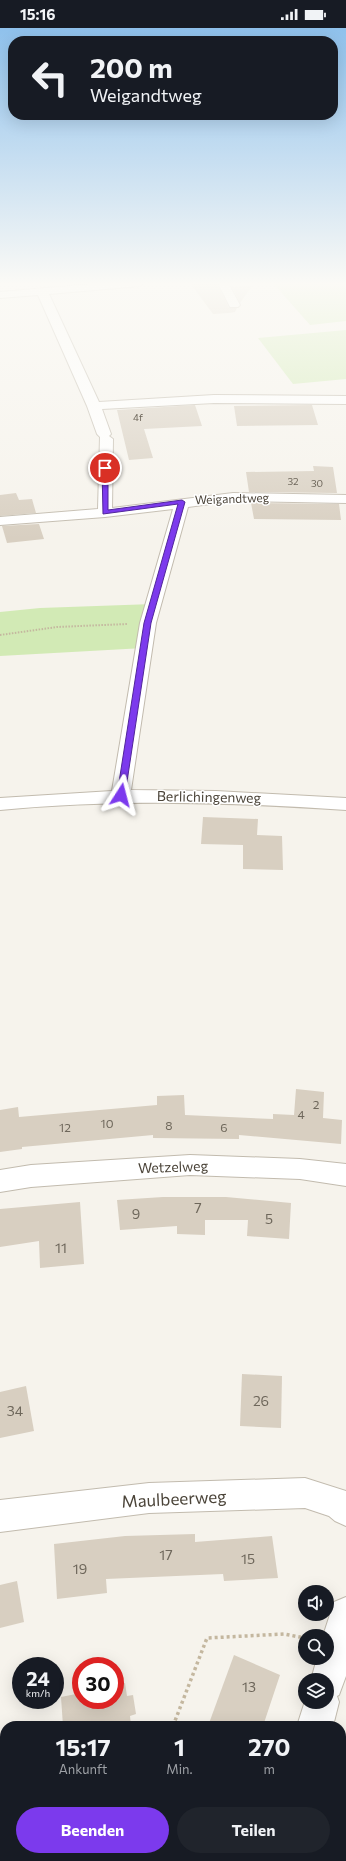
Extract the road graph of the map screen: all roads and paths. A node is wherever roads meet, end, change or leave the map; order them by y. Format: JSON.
{"nodes":[{"id":1,"x":77,"y":369,"type":"edge"},
{"id":2,"x":346,"y":400,"type":"edge"},
{"id":3,"x":94,"y":406,"type":"junction"},
{"id":4,"x":346,"y":498,"type":"edge"},
{"id":5,"x":182,"y":502,"type":"junction"},
{"id":6,"x":105,"y":512,"type":"junction"},
{"id":7,"x":0,"y":521,"type":"edge"},
{"id":8,"x":148,"y":623,"type":"junction"},
{"id":9,"x":0,"y":635,"type":"edge"},
{"id":10,"x":121,"y":795,"type":"junction"},
{"id":11,"x":0,"y":804,"type":"edge"},
{"id":12,"x":346,"y":804,"type":"edge"},
{"id":13,"x":346,"y":1176,"type":"edge"},
{"id":14,"x":0,"y":1181,"type":"edge"},
{"id":15,"x":346,"y":1510,"type":"edge"},
{"id":16,"x":0,"y":1516,"type":"edge"},
{"id":17,"x":346,"y":1614,"type":"edge"},
{"id":18,"x":298,"y":1637,"type":"edge"},
{"id":19,"x":330,"y":1673,"type":"edge"},
{"id":20,"x":320,"y":1709,"type":"edge"},
{"id":21,"x":175,"y":1721,"type":"edge"},
{"id":22,"x":316,"y":1721,"type":"edge"}],
"edges":[{"from":1,"to":3,"type":"street"},
{"from":2,"to":3,"type":"street"},
{"from":3,"to":6,"type":"street"},
{"from":4,"to":5,"type":"street","name":"Weigandtweg"},
{"from":5,"to":6,"type":"street","name":"Weigandtweg"},
{"from":5,"to":8,"type":"street"},
{"from":6,"to":7,"type":"street","name":"Weigandtweg"},
{"from":8,"to":9,"type":"path"},
{"from":8,"to":10,"type":"street"},
{"from":10,"to":11,"type":"street","name":"Berlichingenweg"},
{"from":10,"to":12,"type":"street","name":"Berlichingenweg"},
{"from":13,"to":14,"type":"street","name":"Wetzelweg"},
{"from":15,"to":16,"type":"street","name":"Maulbeerweg"},
{"from":17,"to":19,"type":"street"},
{"from":18,"to":21,"type":"path"},
{"from":20,"to":22,"type":"street"}]}
